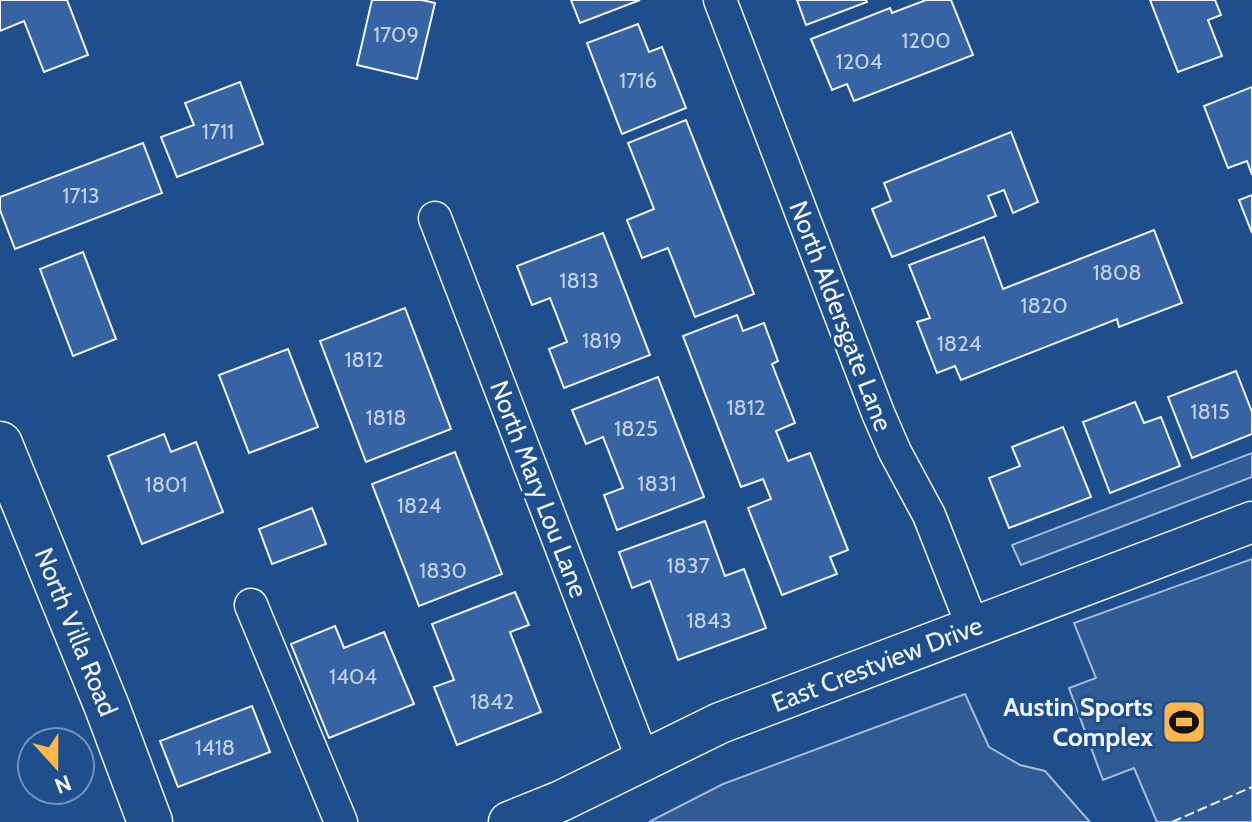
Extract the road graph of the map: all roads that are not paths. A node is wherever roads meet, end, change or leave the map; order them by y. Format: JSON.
{"nodes":[{"id":1,"x":720,"y":0,"type":"edge"},
{"id":2,"x":435,"y":218,"type":"dead end"},
{"id":3,"x":0,"y":444,"type":"edge"},
{"id":4,"x":1252,"y":522,"type":"edge"},
{"id":5,"x":251,"y":605,"type":"dead end"},
{"id":6,"x":973,"y":627,"type":"junction"},
{"id":7,"x":643,"y":760,"type":"junction"},
{"id":8,"x":150,"y":822,"type":"edge"},
{"id":9,"x":341,"y":822,"type":"edge"},
{"id":10,"x":509,"y":822,"type":"edge"}],
"edges":[{"from":1,"to":6,"type":"street","name":"North Aldersgate Lane"},
{"from":2,"to":7,"type":"street","name":"North Mary Lou Lane"},
{"from":3,"to":8,"type":"main road","name":"North Villa Road"},
{"from":4,"to":6,"type":"street","name":"East Crestview Drive"},
{"from":5,"to":9,"type":"street"},
{"from":6,"to":7,"type":"street","name":"East Crestview Drive"},
{"from":7,"to":10,"type":"street","name":"East Crestview Drive"}]}
